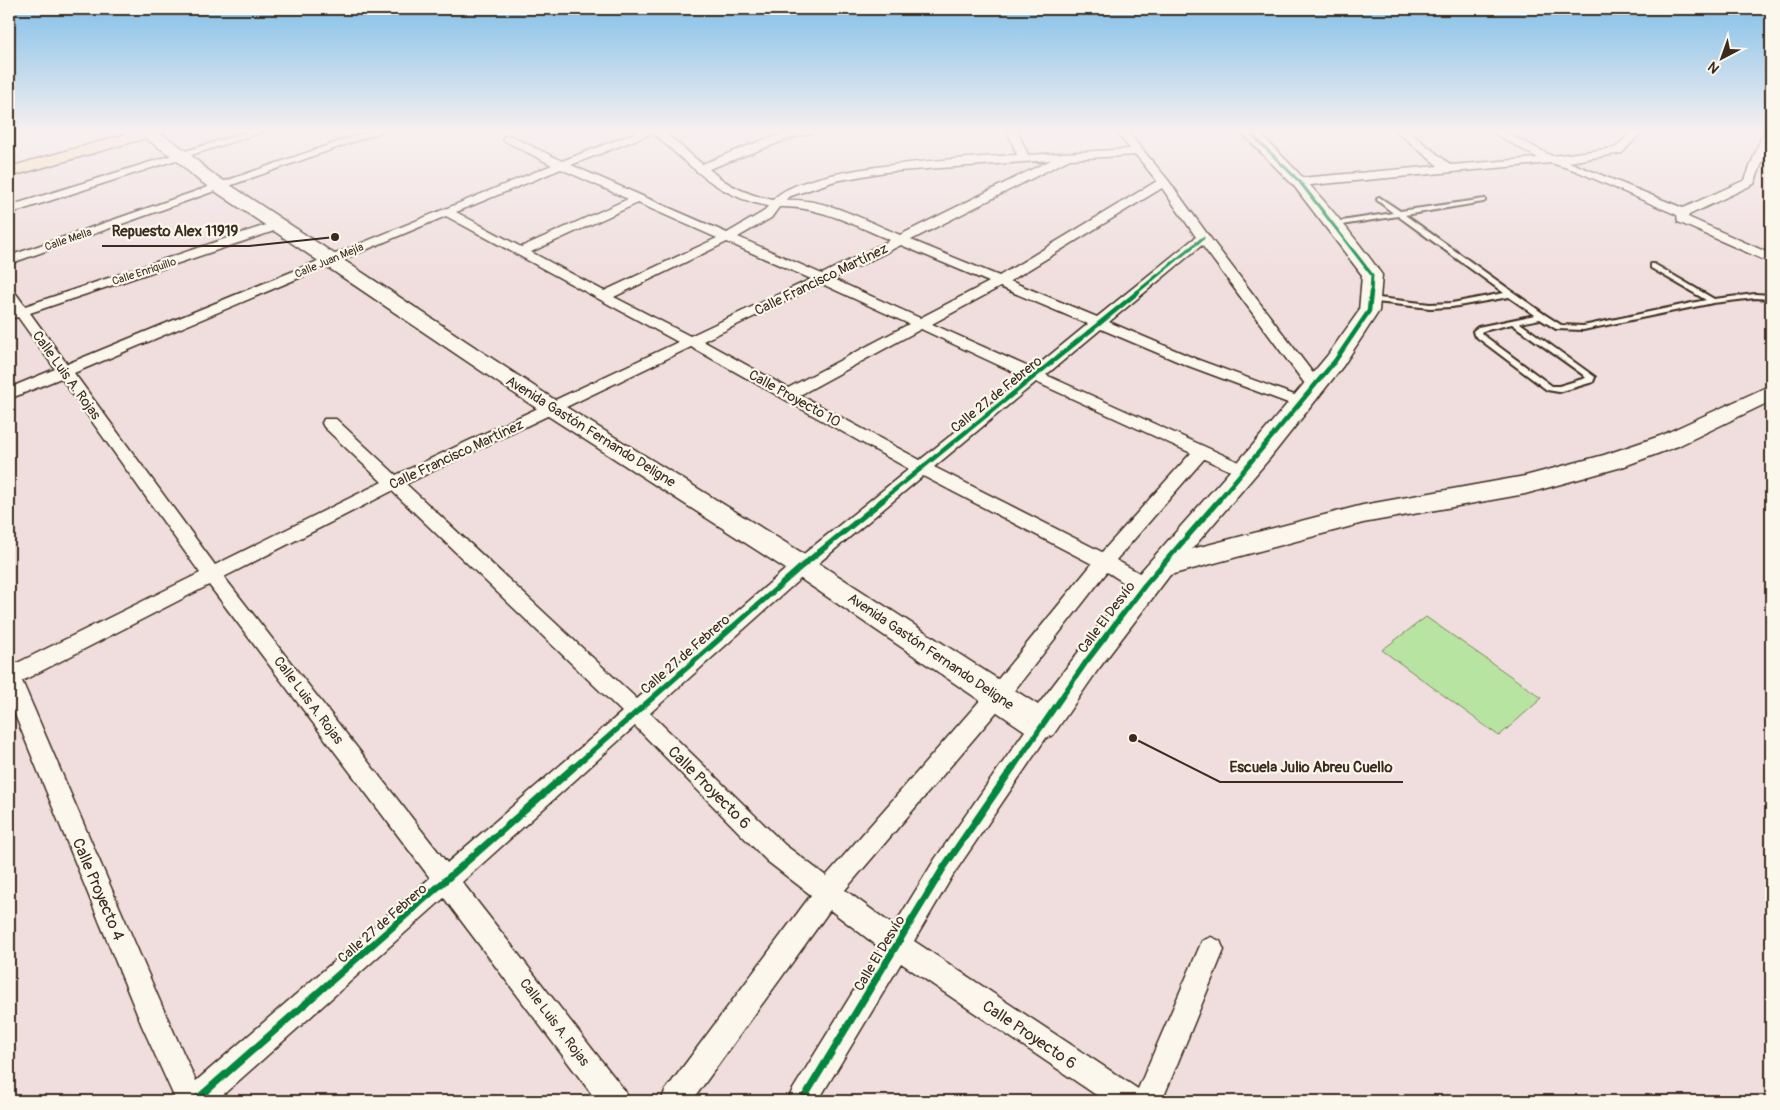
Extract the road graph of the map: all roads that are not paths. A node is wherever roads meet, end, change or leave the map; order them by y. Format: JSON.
{"nodes":[{"id":1,"x":97,"y":182,"type":"edge"},
{"id":2,"x":214,"y":182,"type":"edge"},
{"id":3,"x":233,"y":182,"type":"edge"},
{"id":4,"x":519,"y":182,"type":"edge"},
{"id":5,"x":599,"y":182,"type":"edge"},
{"id":6,"x":717,"y":182,"type":"edge"},
{"id":7,"x":821,"y":182,"type":"edge"},
{"id":8,"x":1017,"y":182,"type":"edge"},
{"id":9,"x":1164,"y":182,"type":"joint"},
{"id":10,"x":1300,"y":182,"type":"edge"},
{"id":11,"x":1610,"y":182,"type":"edge"},
{"id":12,"x":1750,"y":182,"type":"edge"},
{"id":13,"x":221,"y":186,"type":"junction"},
{"id":14,"x":638,"y":199,"type":"junction"},
{"id":15,"x":1379,"y":199,"type":"dead end"},
{"id":16,"x":1483,"y":200,"type":"dead end"},
{"id":17,"x":776,"y":204,"type":"junction"},
{"id":18,"x":9,"y":210,"type":"edge"},
{"id":19,"x":446,"y":211,"type":"junction"},
{"id":20,"x":1683,"y":213,"type":"junction"},
{"id":21,"x":1400,"y":214,"type":"junction"},
{"id":22,"x":1335,"y":224,"type":"junction"},
{"id":23,"x":279,"y":225,"type":"junction"},
{"id":24,"x":728,"y":238,"type":"junction"},
{"id":25,"x":1203,"y":238,"type":"junction"},
{"id":26,"x":903,"y":240,"type":"junction"},
{"id":27,"x":522,"y":251,"type":"junction"},
{"id":28,"x":332,"y":259,"type":"junction"},
{"id":29,"x":1771,"y":259,"type":"edge"},
{"id":30,"x":9,"y":260,"type":"edge"},
{"id":31,"x":1654,"y":266,"type":"dead end"},
{"id":32,"x":822,"y":280,"type":"junction"},
{"id":33,"x":1001,"y":281,"type":"junction"},
{"id":34,"x":1511,"y":294,"type":"junction"},
{"id":35,"x":606,"y":296,"type":"junction"},
{"id":36,"x":1771,"y":297,"type":"edge"},
{"id":37,"x":1370,"y":299,"type":"junction"},
{"id":38,"x":1713,"y":301,"type":"junction"},
{"id":39,"x":13,"y":307,"type":"edge"},
{"id":40,"x":1541,"y":316,"type":"junction"},
{"id":41,"x":1514,"y":322,"type":"junction"},
{"id":42,"x":1098,"y":323,"type":"junction"},
{"id":43,"x":922,"y":325,"type":"junction"},
{"id":44,"x":691,"y":341,"type":"junction"},
{"id":45,"x":64,"y":371,"type":"junction"},
{"id":46,"x":1034,"y":377,"type":"junction"},
{"id":47,"x":1771,"y":392,"type":"edge"},
{"id":48,"x":9,"y":394,"type":"edge"},
{"id":49,"x":789,"y":394,"type":"junction"},
{"id":50,"x":1308,"y":394,"type":"junction"},
{"id":51,"x":553,"y":408,"type":"junction"},
{"id":52,"x":330,"y":423,"type":"dead end"},
{"id":53,"x":1201,"y":452,"type":"junction"},
{"id":54,"x":922,"y":469,"type":"junction"},
{"id":55,"x":1244,"y":471,"type":"junction"},
{"id":56,"x":394,"y":483,"type":"junction"},
{"id":57,"x":1105,"y":561,"type":"junction"},
{"id":58,"x":802,"y":566,"type":"junction"},
{"id":59,"x":211,"y":574,"type":"junction"},
{"id":60,"x":1153,"y":576,"type":"junction"},
{"id":61,"x":9,"y":677,"type":"edge"},
{"id":62,"x":998,"y":695,"type":"junction"},
{"id":63,"x":636,"y":713,"type":"junction"},
{"id":64,"x":1042,"y":725,"type":"junction"},
{"id":65,"x":447,"y":880,"type":"junction"},
{"id":66,"x":827,"y":893,"type":"junction"},
{"id":67,"x":897,"y":945,"type":"junction"},
{"id":68,"x":1211,"y":950,"type":"dead end"},
{"id":69,"x":193,"y":1101,"type":"edge"},
{"id":70,"x":615,"y":1101,"type":"edge"},
{"id":71,"x":675,"y":1101,"type":"edge"},
{"id":72,"x":802,"y":1101,"type":"edge"},
{"id":73,"x":1130,"y":1101,"type":"edge"},
{"id":74,"x":1148,"y":1101,"type":"edge"}],
"edges":[{"from":1,"to":18,"type":"street"},
{"from":2,"to":13,"type":"street","name":"Avenida Gastón Fernando Deligne"},
{"from":3,"to":13,"type":"street","name":"Calle Mella"},
{"from":4,"to":19,"type":"street","name":"Calle Juan Mejía"},
{"from":5,"to":14,"type":"street"},
{"from":6,"to":17,"type":"street"},
{"from":7,"to":17,"type":"street"},
{"from":8,"to":26,"type":"street","name":"Calle Francisco Martínez"},
{"from":9,"to":25,"type":"street"},
{"from":9,"to":33,"type":"street"},
{"from":10,"to":22,"type":"street","name":"Calle El Desvío"},
{"from":11,"to":20,"type":"street"},
{"from":12,"to":20,"type":"street"},
{"from":13,"to":23,"type":"street","name":"Avenida Gastón Fernando Deligne"},
{"from":13,"to":30,"type":"street","name":"Calle Mella"},
{"from":14,"to":24,"type":"street"},
{"from":14,"to":27,"type":"street"},
{"from":15,"to":21,"type":"lane"},
{"from":16,"to":21,"type":"lane"},
{"from":17,"to":24,"type":"street"},
{"from":17,"to":26,"type":"street"},
{"from":19,"to":27,"type":"street","name":"Calle Proyecto 10"},
{"from":19,"to":28,"type":"street","name":"Calle Juan Mejía"},
{"from":20,"to":29,"type":"street"},
{"from":21,"to":22,"type":"lane"},
{"from":21,"to":34,"type":"lane"},
{"from":22,"to":37,"type":"street","name":"Calle El Desvío"},
{"from":23,"to":28,"type":"street","name":"Avenida Gastón Fernando Deligne"},
{"from":23,"to":39,"type":"street","name":"Calle Enriquillo"},
{"from":24,"to":32,"type":"street"},
{"from":24,"to":35,"type":"street"},
{"from":25,"to":42,"type":"street","name":"Calle 27 de Febrero"},
{"from":25,"to":50,"type":"street"},
{"from":26,"to":32,"type":"street","name":"Calle Francisco Martínez"},
{"from":26,"to":33,"type":"street"},
{"from":27,"to":35,"type":"street","name":"Calle Proyecto 10"},
{"from":28,"to":45,"type":"street","name":"Calle Juan Mejía"},
{"from":28,"to":51,"type":"street","name":"Avenida Gastón Fernando Deligne"},
{"from":31,"to":38,"type":"lane"},
{"from":32,"to":43,"type":"street"},
{"from":32,"to":44,"type":"street","name":"Calle Francisco Martínez"},
{"from":33,"to":42,"type":"street"},
{"from":33,"to":43,"type":"street"},
{"from":34,"to":37,"type":"lane"},
{"from":34,"to":40,"type":"lane"},
{"from":35,"to":44,"type":"street","name":"Calle Proyecto 10"},
{"from":36,"to":38,"type":"lane"},
{"from":37,"to":50,"type":"street","name":"Calle El Desvío"},
{"from":38,"to":40,"type":"lane"},
{"from":39,"to":45,"type":"street","name":"Calle Luis A. Rojas"},
{"from":40,"to":41,"type":"lane"},
{"from":41,"to":41,"type":"lane"},
{"from":42,"to":46,"type":"street","name":"Calle 27 de Febrero"},
{"from":42,"to":50,"type":"street"},
{"from":43,"to":46,"type":"street"},
{"from":43,"to":49,"type":"street"},
{"from":44,"to":49,"type":"street","name":"Calle Proyecto 10"},
{"from":44,"to":51,"type":"street","name":"Calle Francisco Martínez"},
{"from":45,"to":48,"type":"street","name":"Calle Juan Mejía"},
{"from":45,"to":59,"type":"street","name":"Calle Luis A. Rojas"},
{"from":46,"to":53,"type":"street"},
{"from":46,"to":54,"type":"street","name":"Calle 27 de Febrero"},
{"from":47,"to":60,"type":"street"},
{"from":49,"to":54,"type":"street","name":"Calle Proyecto 10"},
{"from":50,"to":55,"type":"street","name":"Calle El Desvío"},
{"from":51,"to":56,"type":"street","name":"Calle Francisco Martínez"},
{"from":51,"to":58,"type":"street","name":"Avenida Gastón Fernando Deligne"},
{"from":52,"to":56,"type":"street","name":"Calle Proyecto 6"},
{"from":53,"to":55,"type":"street"},
{"from":53,"to":57,"type":"street"},
{"from":54,"to":57,"type":"street","name":"Calle Proyecto 10"},
{"from":54,"to":58,"type":"street","name":"Calle 27 de Febrero"},
{"from":55,"to":60,"type":"street","name":"Calle El Desvío"},
{"from":56,"to":59,"type":"street","name":"Calle Francisco Martínez"},
{"from":56,"to":63,"type":"street","name":"Calle Proyecto 6"},
{"from":57,"to":60,"type":"street","name":"Calle Proyecto 10"},
{"from":57,"to":62,"type":"street"},
{"from":58,"to":62,"type":"street","name":"Avenida Gastón Fernando Deligne"},
{"from":58,"to":63,"type":"street","name":"Calle 27 de Febrero"},
{"from":59,"to":61,"type":"street","name":"Calle Francisco Martínez"},
{"from":59,"to":65,"type":"street","name":"Calle Luis A. Rojas"},
{"from":60,"to":64,"type":"street","name":"Calle El Desvío"},
{"from":61,"to":69,"type":"street","name":"Calle Proyecto 4"},
{"from":62,"to":64,"type":"street","name":"Avenida Gastón Fernando Deligne"},
{"from":62,"to":66,"type":"street"},
{"from":63,"to":65,"type":"street","name":"Calle 27 de Febrero"},
{"from":63,"to":66,"type":"street","name":"Calle Proyecto 6"},
{"from":64,"to":67,"type":"street","name":"Calle El Desvío"},
{"from":65,"to":69,"type":"street","name":"Calle 27 de Febrero"},
{"from":65,"to":70,"type":"street","name":"Calle Luis A. Rojas"},
{"from":66,"to":67,"type":"street","name":"Calle Proyecto 6"},
{"from":66,"to":71,"type":"street"},
{"from":67,"to":72,"type":"street","name":"Calle El Desvío"},
{"from":67,"to":73,"type":"street","name":"Calle Proyecto 6"},
{"from":68,"to":74,"type":"street"}]}
